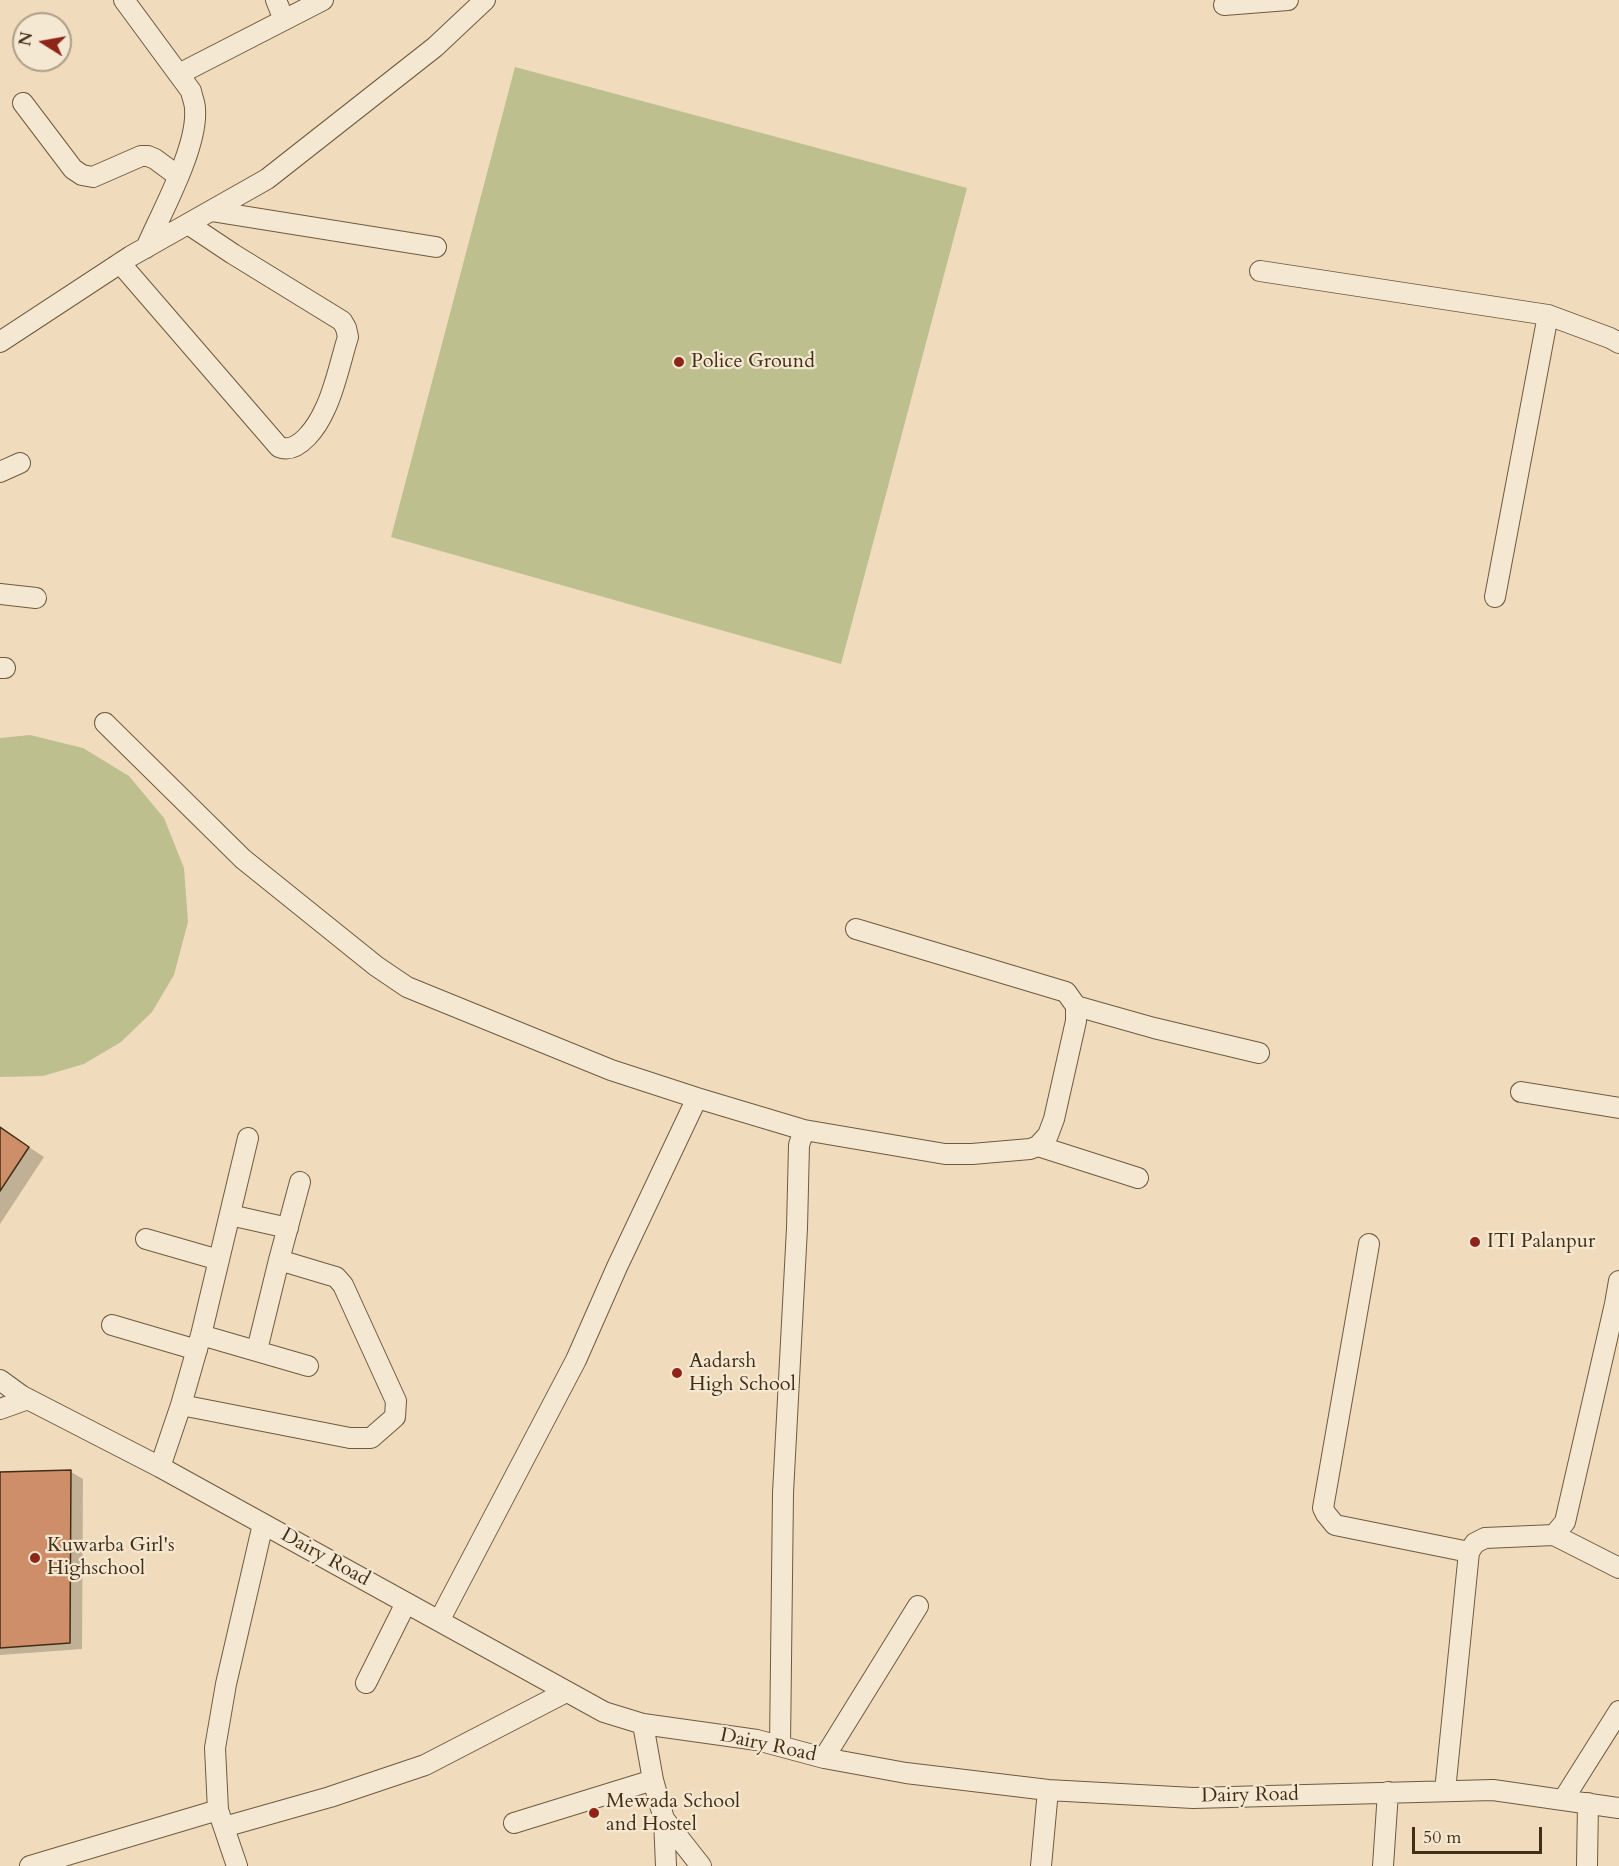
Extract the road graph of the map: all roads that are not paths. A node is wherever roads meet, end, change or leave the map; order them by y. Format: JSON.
{"nodes":[{"id":1,"x":124,"y":0,"type":"edge"},
{"id":2,"x":276,"y":0,"type":"edge"},
{"id":3,"x":323,"y":0,"type":"edge"},
{"id":4,"x":485,"y":0,"type":"edge"},
{"id":5,"x":1288,"y":0,"type":"edge"},
{"id":6,"x":1224,"y":5,"type":"dead end"},
{"id":7,"x":284,"y":20,"type":"junction"},
{"id":8,"x":179,"y":74,"type":"junction"},
{"id":9,"x":23,"y":103,"type":"dead end"},
{"id":10,"x":178,"y":176,"type":"junction"},
{"id":11,"x":212,"y":211,"type":"junction"},
{"id":12,"x":188,"y":224,"type":"junction"},
{"id":13,"x":436,"y":247,"type":"dead end"},
{"id":14,"x":146,"y":248,"type":"junction"},
{"id":15,"x":120,"y":263,"type":"junction"},
{"id":16,"x":1260,"y":271,"type":"dead end"},
{"id":17,"x":1548,"y":315,"type":"junction"},
{"id":18,"x":0,"y":342,"type":"edge"},
{"id":19,"x":1619,"y":343,"type":"edge"},
{"id":20,"x":20,"y":463,"type":"dead end"},
{"id":21,"x":0,"y":472,"type":"edge"},
{"id":22,"x":0,"y":594,"type":"edge"},
{"id":23,"x":1495,"y":597,"type":"dead end"},
{"id":24,"x":36,"y":598,"type":"dead end"},
{"id":25,"x":105,"y":723,"type":"dead end"},
{"id":26,"x":856,"y":929,"type":"dead end"},
{"id":27,"x":1076,"y":1006,"type":"junction"},
{"id":28,"x":1259,"y":1053,"type":"dead end"},
{"id":29,"x":1521,"y":1092,"type":"dead end"},
{"id":30,"x":697,"y":1098,"type":"junction"},
{"id":31,"x":1619,"y":1108,"type":"edge"},
{"id":32,"x":804,"y":1130,"type":"junction"},
{"id":33,"x":248,"y":1138,"type":"dead end"},
{"id":34,"x":1038,"y":1146,"type":"junction"},
{"id":35,"x":1138,"y":1178,"type":"dead end"},
{"id":36,"x":300,"y":1182,"type":"dead end"},
{"id":37,"x":230,"y":1215,"type":"junction"},
{"id":38,"x":288,"y":1228,"type":"junction"},
{"id":39,"x":146,"y":1239,"type":"dead end"},
{"id":40,"x":1369,"y":1244,"type":"dead end"},
{"id":41,"x":219,"y":1260,"type":"junction"},
{"id":42,"x":279,"y":1260,"type":"junction"},
{"id":43,"x":1619,"y":1281,"type":"edge"},
{"id":44,"x":1617,"y":1305,"type":"edge"},
{"id":45,"x":112,"y":1325,"type":"dead end"},
{"id":46,"x":199,"y":1342,"type":"junction"},
{"id":47,"x":257,"y":1350,"type":"junction"},
{"id":48,"x":308,"y":1366,"type":"dead end"},
{"id":49,"x":0,"y":1380,"type":"edge"},
{"id":50,"x":28,"y":1399,"type":"junction"},
{"id":51,"x":181,"y":1405,"type":"junction"},
{"id":52,"x":0,"y":1409,"type":"edge"},
{"id":53,"x":159,"y":1467,"type":"junction"},
{"id":54,"x":263,"y":1524,"type":"junction"},
{"id":55,"x":1554,"y":1535,"type":"junction"},
{"id":56,"x":1469,"y":1552,"type":"junction"},
{"id":57,"x":1619,"y":1568,"type":"edge"},
{"id":58,"x":406,"y":1603,"type":"junction"},
{"id":59,"x":918,"y":1606,"type":"dead end"},
{"id":60,"x":438,"y":1621,"type":"junction"},
{"id":61,"x":366,"y":1683,"type":"dead end"},
{"id":62,"x":566,"y":1692,"type":"junction"},
{"id":63,"x":1619,"y":1711,"type":"edge"},
{"id":64,"x":643,"y":1724,"type":"junction"},
{"id":65,"x":780,"y":1746,"type":"junction"},
{"id":66,"x":824,"y":1758,"type":"junction"},
{"id":67,"x":653,"y":1780,"type":"junction"},
{"id":68,"x":1048,"y":1790,"type":"junction"},
{"id":69,"x":1445,"y":1791,"type":"junction"},
{"id":70,"x":1388,"y":1792,"type":"junction"},
{"id":71,"x":1563,"y":1800,"type":"junction"},
{"id":72,"x":1588,"y":1803,"type":"junction"},
{"id":73,"x":1619,"y":1808,"type":"edge"},
{"id":74,"x":221,"y":1819,"type":"junction"},
{"id":75,"x":664,"y":1819,"type":"junction"},
{"id":76,"x":514,"y":1823,"type":"dead end"},
{"id":77,"x":30,"y":1866,"type":"edge"},
{"id":78,"x":237,"y":1866,"type":"edge"},
{"id":79,"x":666,"y":1866,"type":"edge"},
{"id":80,"x":701,"y":1866,"type":"edge"},
{"id":81,"x":1041,"y":1866,"type":"edge"},
{"id":82,"x":1383,"y":1866,"type":"edge"},
{"id":83,"x":1587,"y":1866,"type":"edge"}],
"edges":[{"from":1,"to":8,"type":"street"},
{"from":2,"to":7,"type":"street"},
{"from":3,"to":7,"type":"street"},
{"from":4,"to":11,"type":"street"},
{"from":5,"to":6,"type":"street"},
{"from":7,"to":8,"type":"street"},
{"from":8,"to":10,"type":"street"},
{"from":9,"to":10,"type":"street"},
{"from":10,"to":14,"type":"street"},
{"from":11,"to":12,"type":"street"},
{"from":11,"to":13,"type":"street"},
{"from":12,"to":14,"type":"street"},
{"from":12,"to":15,"type":"street"},
{"from":14,"to":15,"type":"street"},
{"from":15,"to":18,"type":"street"},
{"from":16,"to":17,"type":"street"},
{"from":17,"to":19,"type":"street"},
{"from":17,"to":23,"type":"street"},
{"from":20,"to":21,"type":"street"},
{"from":22,"to":24,"type":"street"},
{"from":25,"to":30,"type":"street"},
{"from":26,"to":27,"type":"street"},
{"from":27,"to":28,"type":"street"},
{"from":27,"to":34,"type":"street"},
{"from":29,"to":31,"type":"street"},
{"from":30,"to":32,"type":"street"},
{"from":30,"to":60,"type":"street"},
{"from":32,"to":34,"type":"street"},
{"from":32,"to":65,"type":"street"},
{"from":33,"to":37,"type":"street"},
{"from":34,"to":35,"type":"street"},
{"from":36,"to":38,"type":"street"},
{"from":37,"to":38,"type":"street"},
{"from":37,"to":41,"type":"street"},
{"from":38,"to":42,"type":"street"},
{"from":39,"to":41,"type":"street"},
{"from":40,"to":56,"type":"street"},
{"from":41,"to":46,"type":"street"},
{"from":42,"to":47,"type":"street"},
{"from":42,"to":51,"type":"street"},
{"from":43,"to":44,"type":"street"},
{"from":44,"to":55,"type":"street"},
{"from":45,"to":46,"type":"street"},
{"from":46,"to":47,"type":"street"},
{"from":46,"to":51,"type":"street"},
{"from":47,"to":48,"type":"street"},
{"from":49,"to":50,"type":"street","name":"Dairy Road"},
{"from":50,"to":52,"type":"street"},
{"from":50,"to":53,"type":"street","name":"Dairy Road"},
{"from":51,"to":53,"type":"street"},
{"from":53,"to":54,"type":"street","name":"Dairy Road"},
{"from":54,"to":58,"type":"street","name":"Dairy Road"},
{"from":54,"to":74,"type":"street"},
{"from":55,"to":56,"type":"street"},
{"from":55,"to":57,"type":"street"},
{"from":56,"to":69,"type":"street"},
{"from":58,"to":60,"type":"street","name":"Dairy Road"},
{"from":58,"to":61,"type":"street"},
{"from":59,"to":66,"type":"street"},
{"from":60,"to":62,"type":"street","name":"Dairy Road"},
{"from":62,"to":64,"type":"street","name":"Dairy Road"},
{"from":62,"to":74,"type":"street"},
{"from":63,"to":71,"type":"street"},
{"from":64,"to":65,"type":"street","name":"Dairy Road"},
{"from":64,"to":67,"type":"street"},
{"from":65,"to":66,"type":"street","name":"Dairy Road"},
{"from":66,"to":68,"type":"street","name":"Dairy Road"},
{"from":67,"to":75,"type":"street"},
{"from":67,"to":76,"type":"street"},
{"from":68,"to":70,"type":"street","name":"Dairy Road"},
{"from":68,"to":81,"type":"street"},
{"from":69,"to":70,"type":"street","name":"Dairy Road"},
{"from":69,"to":71,"type":"street","name":"Dairy Road"},
{"from":70,"to":82,"type":"street"},
{"from":71,"to":72,"type":"street","name":"Dairy Road"},
{"from":72,"to":73,"type":"street","name":"Dairy Road"},
{"from":72,"to":83,"type":"street"},
{"from":74,"to":77,"type":"street"},
{"from":74,"to":78,"type":"street"},
{"from":75,"to":79,"type":"street"},
{"from":75,"to":80,"type":"street"}]}
